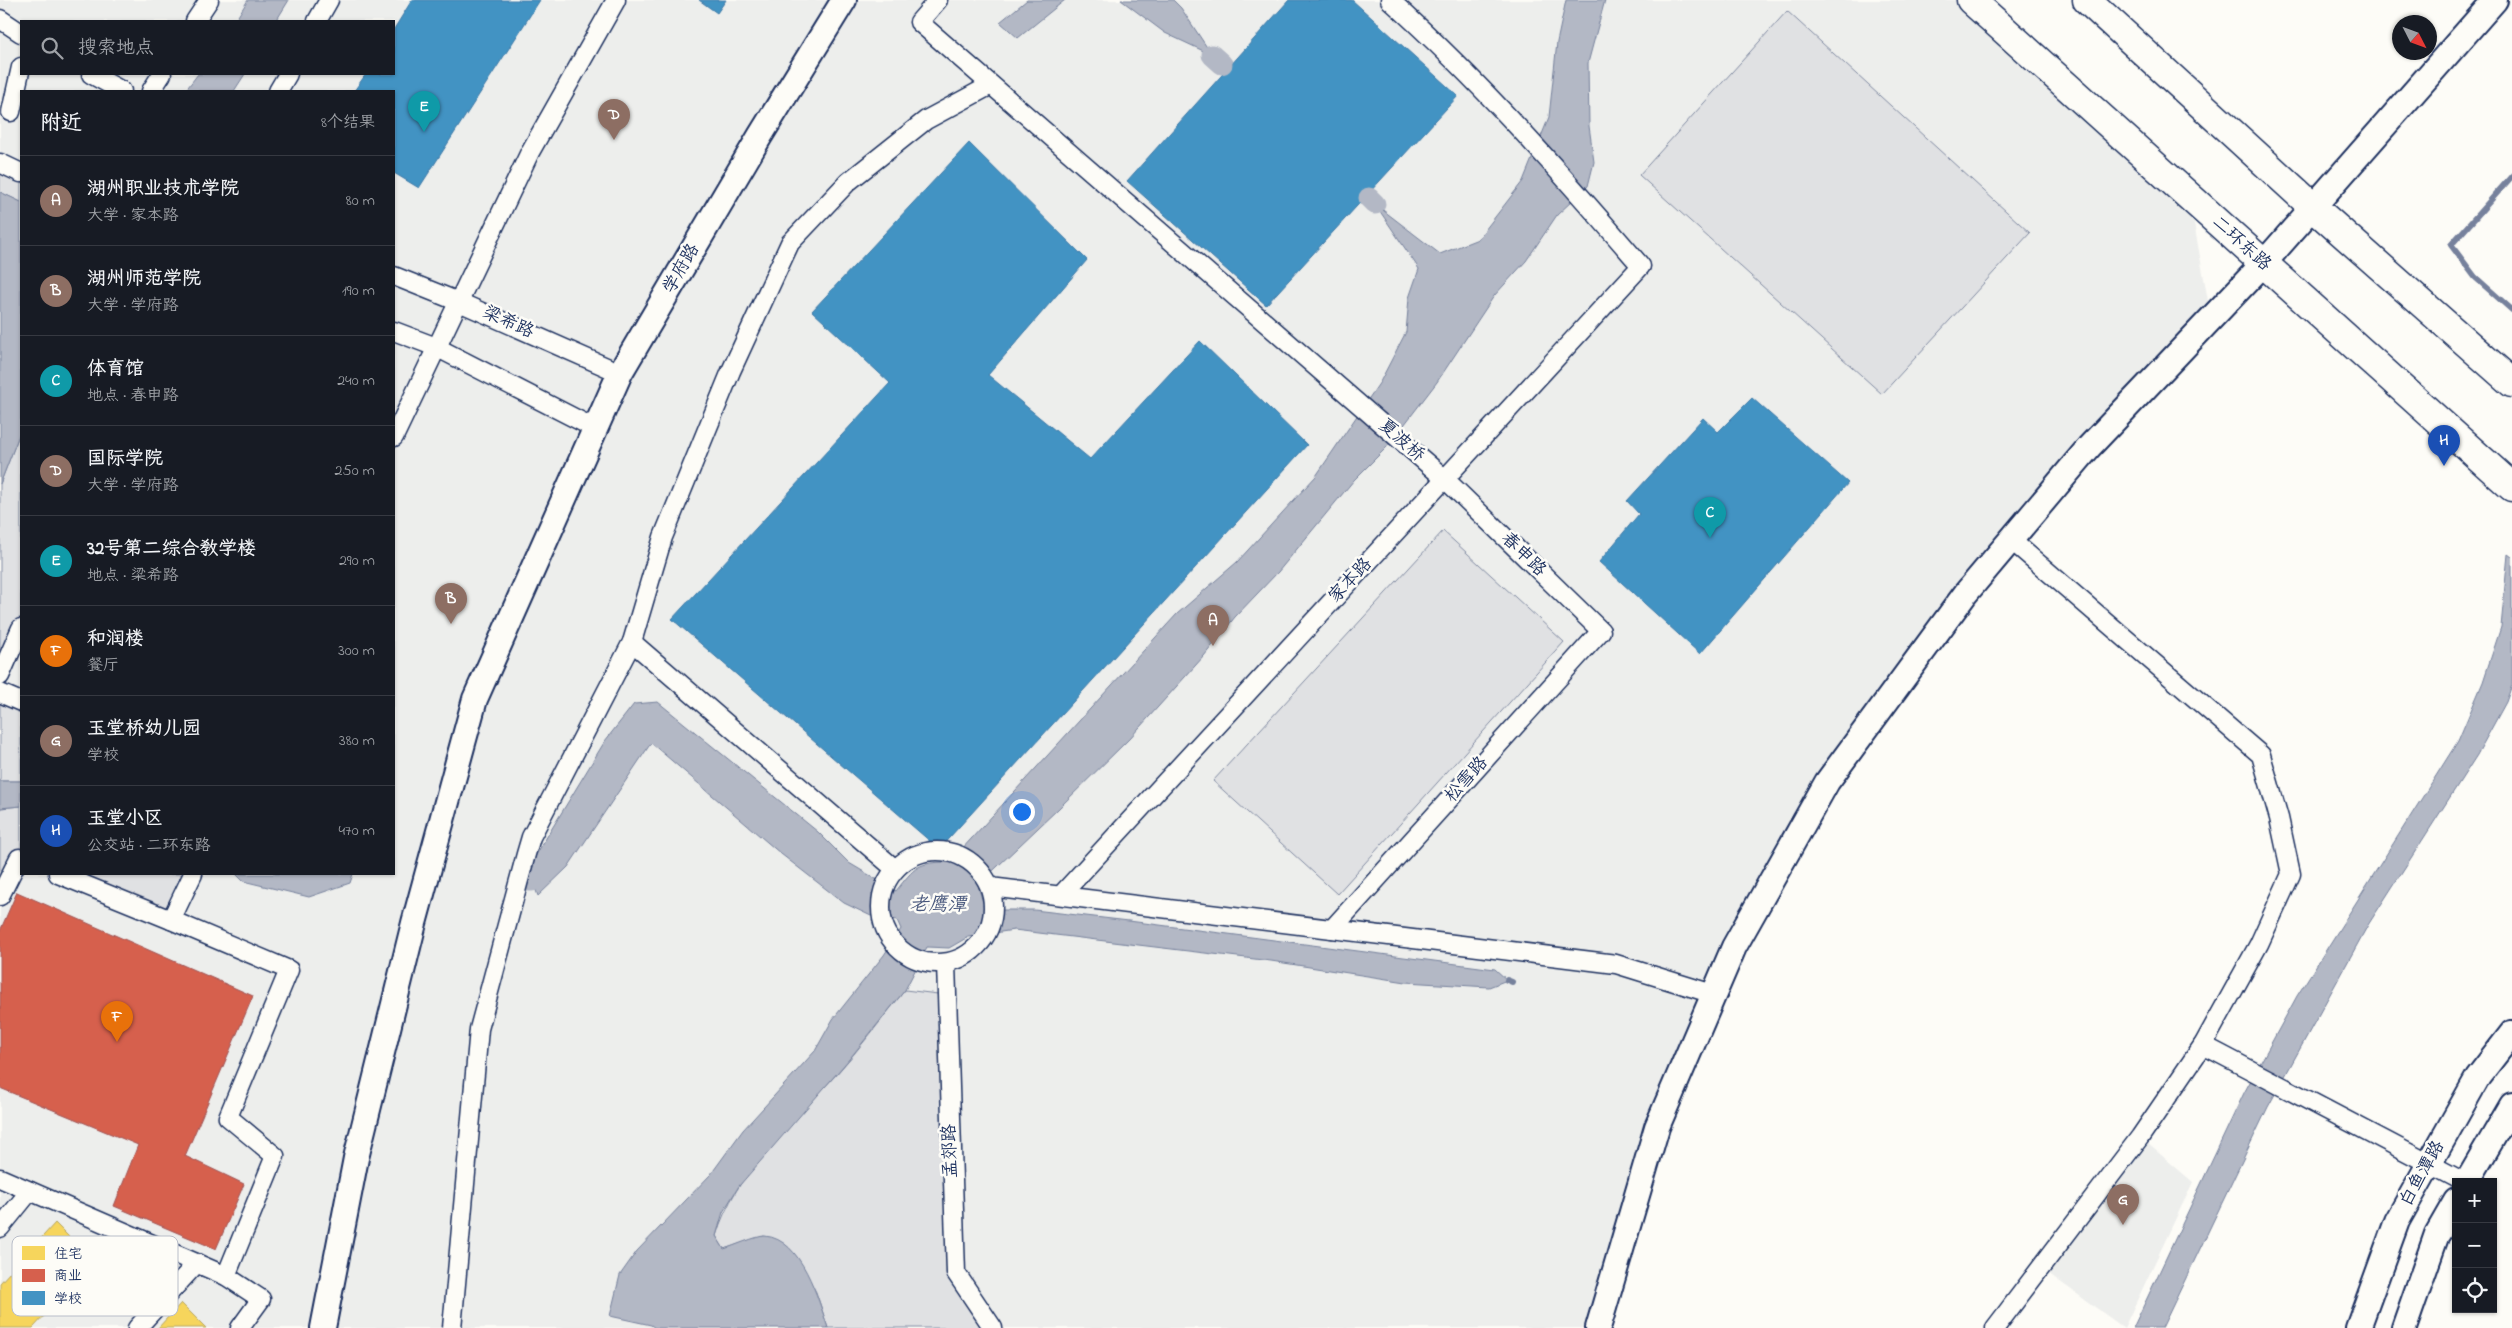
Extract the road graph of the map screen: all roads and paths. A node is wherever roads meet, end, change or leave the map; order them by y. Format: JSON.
{"nodes":[{"id":1,"x":209,"y":0,"type":"edge"},
{"id":2,"x":329,"y":0,"type":"edge"},
{"id":3,"x":616,"y":0,"type":"edge"},
{"id":4,"x":844,"y":0,"type":"edge"},
{"id":5,"x":938,"y":0,"type":"edge"},
{"id":6,"x":1390,"y":0,"type":"edge"},
{"id":7,"x":1971,"y":0,"type":"edge"},
{"id":8,"x":2087,"y":0,"type":"edge"},
{"id":9,"x":2495,"y":0,"type":"edge"},
{"id":10,"x":0,"y":19,"type":"edge"},
{"id":11,"x":196,"y":20,"type":"edge"},
{"id":12,"x":318,"y":20,"type":"edge"},
{"id":13,"x":20,"y":32,"type":"edge"},
{"id":14,"x":20,"y":72,"type":"edge"},
{"id":15,"x":93,"y":75,"type":"edge"},
{"id":16,"x":161,"y":75,"type":"edge"},
{"id":17,"x":287,"y":75,"type":"edge"},
{"id":18,"x":991,"y":84,"type":"junction"},
{"id":19,"x":120,"y":90,"type":"edge"},
{"id":20,"x":152,"y":90,"type":"edge"},
{"id":21,"x":279,"y":90,"type":"edge"},
{"id":22,"x":11,"y":112,"type":"edge"},
{"id":23,"x":0,"y":163,"type":"edge"},
{"id":24,"x":20,"y":173,"type":"edge"},
{"id":25,"x":2313,"y":207,"type":"junction"},
{"id":26,"x":2263,"y":264,"type":"junction"},
{"id":27,"x":395,"y":276,"type":"edge"},
{"id":28,"x":459,"y":302,"type":"junction"},
{"id":29,"x":395,"y":330,"type":"edge"},
{"id":30,"x":436,"y":347,"type":"junction"},
{"id":31,"x":620,"y":373,"type":"junction"},
{"id":32,"x":2512,"y":384,"type":"edge"},
{"id":33,"x":594,"y":428,"type":"junction"},
{"id":34,"x":395,"y":435,"type":"edge"},
{"id":35,"x":1444,"y":479,"type":"junction"},
{"id":36,"x":2512,"y":487,"type":"edge"},
{"id":37,"x":2011,"y":540,"type":"junction"},
{"id":38,"x":20,"y":630,"type":"edge"},
{"id":39,"x":1601,"y":631,"type":"joint"},
{"id":40,"x":632,"y":642,"type":"junction"},
{"id":41,"x":0,"y":676,"type":"edge"},
{"id":42,"x":0,"y":693,"type":"edge"},
{"id":43,"x":20,"y":702,"type":"edge"},
{"id":44,"x":20,"y":858,"type":"edge"},
{"id":45,"x":891,"y":874,"type":"junction"},
{"id":46,"x":60,"y":875,"type":"edge"},
{"id":47,"x":194,"y":875,"type":"edge"},
{"id":48,"x":990,"y":890,"type":"junction"},
{"id":49,"x":1061,"y":895,"type":"junction"},
{"id":50,"x":0,"y":896,"type":"edge"},
{"id":51,"x":171,"y":920,"type":"junction"},
{"id":52,"x":1332,"y":929,"type":"junction"},
{"id":53,"x":946,"y":963,"type":"junction"},
{"id":54,"x":1713,"y":994,"type":"junction"},
{"id":55,"x":2512,"y":1033,"type":"edge"},
{"id":56,"x":2203,"y":1044,"type":"junction"},
{"id":57,"x":2512,"y":1105,"type":"edge"},
{"id":58,"x":2429,"y":1165,"type":"junction"},
{"id":59,"x":0,"y":1178,"type":"edge"},
{"id":60,"x":2457,"y":1178,"type":"edge"},
{"id":61,"x":2467,"y":1178,"type":"edge"},
{"id":62,"x":30,"y":1191,"type":"junction"},
{"id":63,"x":2452,"y":1208,"type":"edge"},
{"id":64,"x":0,"y":1228,"type":"edge"},
{"id":65,"x":134,"y":1236,"type":"edge"},
{"id":66,"x":178,"y":1255,"type":"edge"},
{"id":67,"x":197,"y":1263,"type":"junction"},
{"id":68,"x":226,"y":1276,"type":"junction"},
{"id":69,"x":178,"y":1284,"type":"edge"},
{"id":70,"x":148,"y":1316,"type":"edge"},
{"id":71,"x":137,"y":1328,"type":"edge"},
{"id":72,"x":240,"y":1328,"type":"edge"},
{"id":73,"x":323,"y":1328,"type":"edge"},
{"id":74,"x":452,"y":1328,"type":"edge"},
{"id":75,"x":993,"y":1328,"type":"edge"},
{"id":76,"x":1598,"y":1328,"type":"edge"},
{"id":77,"x":1995,"y":1328,"type":"edge"},
{"id":78,"x":2358,"y":1328,"type":"edge"},
{"id":79,"x":2404,"y":1328,"type":"edge"}],
"edges":[{"from":1,"to":11,"type":"street"},
{"from":2,"to":12,"type":"street"},
{"from":3,"to":28,"type":"street"},
{"from":4,"to":31,"type":"main road","name":"学府路"},
{"from":5,"to":18,"type":"street","name":"夏波桥"},
{"from":6,"to":35,"type":"street","name":"家本路"},
{"from":7,"to":26,"type":"main road","name":"二环东路"},
{"from":8,"to":25,"type":"main road"},
{"from":9,"to":25,"type":"main road"},
{"from":10,"to":13,"type":"street"},
{"from":14,"to":22,"type":"street"},
{"from":15,"to":19,"type":"street"},
{"from":16,"to":20,"type":"street"},
{"from":17,"to":21,"type":"street"},
{"from":18,"to":35,"type":"street","name":"夏波桥"},
{"from":18,"to":40,"type":"street"},
{"from":23,"to":24,"type":"street"},
{"from":25,"to":26,"type":"main road"},
{"from":25,"to":32,"type":"main road"},
{"from":26,"to":36,"type":"main road","name":"二环东路"},
{"from":26,"to":37,"type":"main road"},
{"from":27,"to":28,"type":"street","name":"梁希路"},
{"from":28,"to":30,"type":"street"},
{"from":28,"to":31,"type":"street","name":"梁希路"},
{"from":29,"to":30,"type":"street"},
{"from":30,"to":33,"type":"street"},
{"from":30,"to":34,"type":"street"},
{"from":31,"to":33,"type":"main road","name":"学府路"},
{"from":33,"to":73,"type":"main road","name":"学府路"},
{"from":35,"to":39,"type":"street","name":"春申路"},
{"from":35,"to":49,"type":"street","name":"家本路"},
{"from":37,"to":54,"type":"main road"},
{"from":37,"to":56,"type":"street"},
{"from":38,"to":41,"type":"street"},
{"from":39,"to":52,"type":"street","name":"松雪路"},
{"from":40,"to":45,"type":"street"},
{"from":40,"to":74,"type":"street"},
{"from":42,"to":43,"type":"street"},
{"from":44,"to":50,"type":"street"},
{"from":45,"to":48,"type":"street"},
{"from":45,"to":53,"type":"street"},
{"from":46,"to":51,"type":"street"},
{"from":47,"to":51,"type":"street"},
{"from":48,"to":49,"type":"street"},
{"from":48,"to":53,"type":"street"},
{"from":49,"to":52,"type":"street"},
{"from":51,"to":68,"type":"street"},
{"from":52,"to":54,"type":"street"},
{"from":53,"to":75,"type":"street","name":"孟郊路"},
{"from":54,"to":76,"type":"main road"},
{"from":55,"to":58,"type":"main road","name":"白鱼潭路"},
{"from":56,"to":58,"type":"street"},
{"from":56,"to":77,"type":"street"},
{"from":57,"to":61,"type":"main road"},
{"from":58,"to":60,"type":"street"},
{"from":58,"to":78,"type":"main road","name":"白鱼潭路"},
{"from":59,"to":62,"type":"street"},
{"from":62,"to":64,"type":"street"},
{"from":62,"to":65,"type":"street"},
{"from":63,"to":79,"type":"main road"},
{"from":66,"to":67,"type":"street"},
{"from":67,"to":68,"type":"street"},
{"from":67,"to":69,"type":"street"},
{"from":68,"to":72,"type":"street"},
{"from":70,"to":71,"type":"street"}]}
